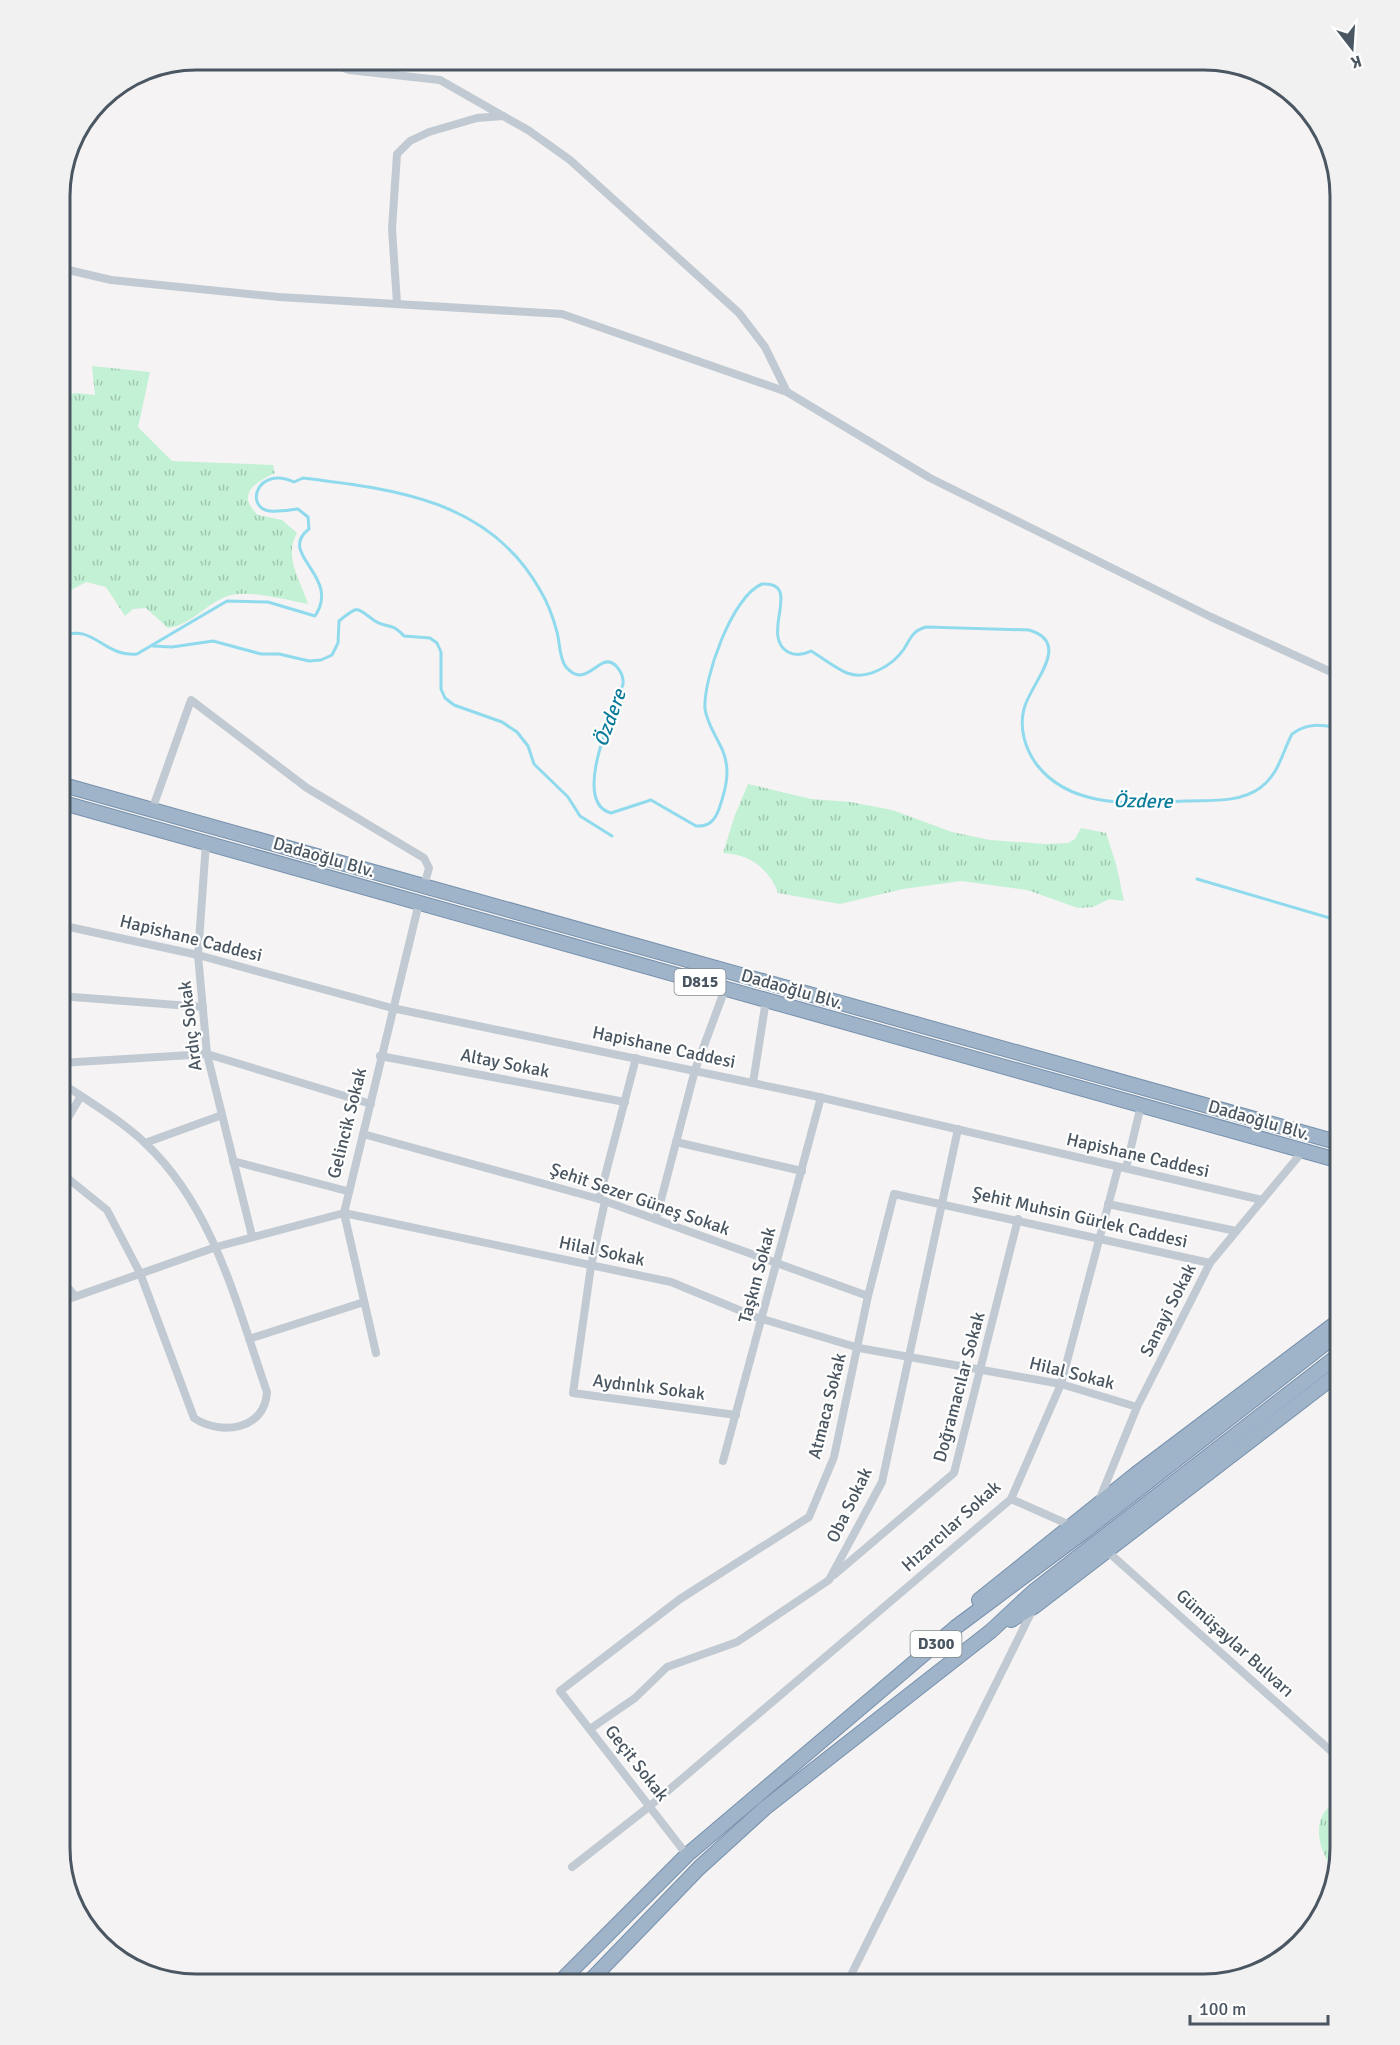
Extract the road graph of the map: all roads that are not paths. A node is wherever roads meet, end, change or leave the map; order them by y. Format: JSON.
{"nodes":[{"id":1,"x":358,"y":71,"type":"edge"},
{"id":2,"x":503,"y":116,"type":"junction"},
{"id":3,"x":71,"y":270,"type":"edge"},
{"id":4,"x":397,"y":303,"type":"junction"},
{"id":5,"x":787,"y":392,"type":"junction"},
{"id":6,"x":1330,"y":671,"type":"edge"},
{"id":7,"x":71,"y":787,"type":"edge"},
{"id":8,"x":71,"y":805,"type":"edge"},
{"id":9,"x":152,"y":810,"type":"junction"},
{"id":10,"x":206,"y":843,"type":"junction"},
{"id":11,"x":424,"y":886,"type":"junction"},
{"id":12,"x":419,"y":903,"type":"junction"},
{"id":13,"x":71,"y":927,"type":"edge"},
{"id":14,"x":198,"y":955,"type":"junction"},
{"id":15,"x":725,"y":989,"type":"junction"},
{"id":16,"x":71,"y":997,"type":"edge"},
{"id":17,"x":766,"y":1000,"type":"junction"},
{"id":18,"x":203,"y":1007,"type":"junction"},
{"id":19,"x":392,"y":1008,"type":"junction"},
{"id":20,"x":207,"y":1054,"type":"junction"},
{"id":21,"x":380,"y":1056,"type":"junction"},
{"id":22,"x":636,"y":1058,"type":"junction"},
{"id":23,"x":70,"y":1062,"type":"edge"},
{"id":24,"x":695,"y":1070,"type":"junction"},
{"id":25,"x":753,"y":1083,"type":"junction"},
{"id":26,"x":70,"y":1089,"type":"edge"},
{"id":27,"x":81,"y":1096,"type":"junction"},
{"id":28,"x":822,"y":1098,"type":"junction"},
{"id":29,"x":625,"y":1102,"type":"junction"},
{"id":30,"x":371,"y":1104,"type":"junction"},
{"id":31,"x":1141,"y":1106,"type":"junction"},
{"id":32,"x":70,"y":1114,"type":"edge"},
{"id":33,"x":222,"y":1115,"type":"junction"},
{"id":34,"x":958,"y":1129,"type":"junction"},
{"id":35,"x":363,"y":1134,"type":"junction"},
{"id":36,"x":1330,"y":1140,"type":"edge"},
{"id":37,"x":676,"y":1142,"type":"junction"},
{"id":38,"x":145,"y":1143,"type":"junction"},
{"id":39,"x":1303,"y":1151,"type":"junction"},
{"id":40,"x":1330,"y":1158,"type":"edge"},
{"id":41,"x":233,"y":1161,"type":"junction"},
{"id":42,"x":1122,"y":1168,"type":"junction"},
{"id":43,"x":802,"y":1171,"type":"junction"},
{"id":44,"x":70,"y":1181,"type":"edge"},
{"id":45,"x":347,"y":1191,"type":"junction"},
{"id":46,"x":602,"y":1200,"type":"junction"},
{"id":47,"x":1262,"y":1200,"type":"junction"},
{"id":48,"x":942,"y":1203,"type":"junction"},
{"id":49,"x":1108,"y":1204,"type":"junction"},
{"id":50,"x":344,"y":1213,"type":"junction"},
{"id":51,"x":656,"y":1219,"type":"junction"},
{"id":52,"x":1018,"y":1220,"type":"junction"},
{"id":53,"x":1236,"y":1231,"type":"junction"},
{"id":54,"x":252,"y":1236,"type":"junction"},
{"id":55,"x":1099,"y":1240,"type":"junction"},
{"id":56,"x":216,"y":1247,"type":"junction"},
{"id":57,"x":1210,"y":1263,"type":"junction"},
{"id":58,"x":777,"y":1264,"type":"junction"},
{"id":59,"x":591,"y":1266,"type":"junction"},
{"id":60,"x":140,"y":1273,"type":"junction"},
{"id":61,"x":70,"y":1290,"type":"edge"},
{"id":62,"x":75,"y":1296,"type":"junction"},
{"id":63,"x":868,"y":1296,"type":"junction"},
{"id":64,"x":70,"y":1298,"type":"edge"},
{"id":65,"x":364,"y":1302,"type":"junction"},
{"id":66,"x":762,"y":1319,"type":"junction"},
{"id":67,"x":1330,"y":1328,"type":"edge"},
{"id":68,"x":249,"y":1339,"type":"junction"},
{"id":69,"x":1330,"y":1340,"type":"edge"},
{"id":70,"x":859,"y":1348,"type":"junction"},
{"id":71,"x":376,"y":1353,"type":"dead end"},
{"id":72,"x":909,"y":1357,"type":"junction"},
{"id":73,"x":1330,"y":1362,"type":"edge"},
{"id":74,"x":981,"y":1370,"type":"junction"},
{"id":75,"x":1330,"y":1380,"type":"edge"},
{"id":76,"x":1061,"y":1384,"type":"junction"},
{"id":77,"x":1137,"y":1407,"type":"junction"},
{"id":78,"x":736,"y":1415,"type":"junction"},
{"id":79,"x":723,"y":1461,"type":"dead end"},
{"id":80,"x":1011,"y":1499,"type":"junction"},
{"id":81,"x":1096,"y":1506,"type":"junction"},
{"id":82,"x":1072,"y":1526,"type":"junction"},
{"id":83,"x":1107,"y":1551,"type":"junction"},
{"id":84,"x":829,"y":1580,"type":"junction"},
{"id":85,"x":1035,"y":1606,"type":"junction"},
{"id":86,"x":956,"y":1627,"type":"junction"},
{"id":87,"x":991,"y":1631,"type":"junction"},
{"id":88,"x":560,"y":1691,"type":"joint"},
{"id":89,"x":590,"y":1729,"type":"junction"},
{"id":90,"x":1330,"y":1750,"type":"edge"},
{"id":91,"x":650,"y":1806,"type":"junction"},
{"id":92,"x":687,"y":1855,"type":"junction"},
{"id":93,"x":572,"y":1867,"type":"dead end"},
{"id":94,"x":568,"y":1974,"type":"edge"},
{"id":95,"x":597,"y":1974,"type":"edge"},
{"id":96,"x":851,"y":1974,"type":"edge"}],
"edges":[{"from":1,"to":2,"type":"street"},
{"from":2,"to":4,"type":"street"},
{"from":2,"to":5,"type":"street"},
{"from":3,"to":4,"type":"street"},
{"from":4,"to":5,"type":"street"},
{"from":5,"to":6,"type":"street"},
{"from":7,"to":9,"type":"highway","name":"Dadaoğlu Blv.","number":"D815"},
{"from":8,"to":10,"type":"highway","name":"Dadaoğlu Blv.","number":"D815"},
{"from":9,"to":11,"type":"highway","name":"Dadaoğlu Blv.","number":"D815"},
{"from":9,"to":11,"type":"street"},
{"from":10,"to":12,"type":"highway","name":"Dadaoğlu Blv.","number":"D815"},
{"from":10,"to":14,"type":"street","name":"Ardıç Sokak"},
{"from":11,"to":36,"type":"highway","name":"Dadaoğlu Blv.","number":"D815"},
{"from":12,"to":15,"type":"highway","name":"Dadaoğlu Blv.","number":"D815"},
{"from":12,"to":19,"type":"street","name":"Gelincik Sokak"},
{"from":13,"to":14,"type":"street","name":"Hapishane Caddesi"},
{"from":14,"to":18,"type":"street","name":"Ardıç Sokak"},
{"from":14,"to":19,"type":"street","name":"Hapishane Caddesi"},
{"from":15,"to":17,"type":"highway","name":"Dadaoğlu Blv.","number":"D815"},
{"from":15,"to":24,"type":"street"},
{"from":16,"to":18,"type":"street"},
{"from":17,"to":25,"type":"street"},
{"from":17,"to":31,"type":"highway","name":"Dadaoğlu Blv.","number":"D815"},
{"from":18,"to":20,"type":"street","name":"Ardıç Sokak"},
{"from":19,"to":21,"type":"street","name":"Gelincik Sokak"},
{"from":19,"to":22,"type":"street","name":"Hapishane Caddesi"},
{"from":20,"to":23,"type":"street"},
{"from":20,"to":30,"type":"street"},
{"from":20,"to":33,"type":"street","name":"Ardıç Sokak"},
{"from":21,"to":29,"type":"street","name":"Altay Sokak"},
{"from":21,"to":30,"type":"street","name":"Gelincik Sokak"},
{"from":22,"to":24,"type":"street","name":"Hapishane Caddesi"},
{"from":22,"to":29,"type":"street","name":"Aydınlık Sokak"},
{"from":24,"to":25,"type":"street","name":"Hapishane Caddesi"},
{"from":24,"to":37,"type":"street"},
{"from":25,"to":28,"type":"street","name":"Hapishane Caddesi"},
{"from":26,"to":27,"type":"street"},
{"from":27,"to":32,"type":"street"},
{"from":27,"to":38,"type":"street"},
{"from":28,"to":34,"type":"street","name":"Hapishane Caddesi"},
{"from":28,"to":43,"type":"street","name":"Taşkın Sokak"},
{"from":29,"to":46,"type":"street","name":"Aydınlık Sokak"},
{"from":30,"to":35,"type":"street","name":"Gelincik Sokak"},
{"from":31,"to":39,"type":"highway","name":"Dadaoğlu Blv.","number":"D815"},
{"from":31,"to":42,"type":"street","name":"Hızarcılar Sokak"},
{"from":33,"to":38,"type":"street"},
{"from":33,"to":41,"type":"street","name":"Ardıç Sokak"},
{"from":34,"to":42,"type":"street","name":"Hapishane Caddesi"},
{"from":34,"to":48,"type":"street","name":"Oba Sokak"},
{"from":35,"to":45,"type":"street","name":"Gelincik Sokak"},
{"from":35,"to":46,"type":"street","name":"Şehit Sezer Güneş Sokak"},
{"from":37,"to":43,"type":"street"},
{"from":37,"to":51,"type":"street"},
{"from":38,"to":56,"type":"street"},
{"from":39,"to":40,"type":"highway","name":"Dadaoğlu Blv.","number":"D815"},
{"from":39,"to":47,"type":"street","name":"Sanayi Sokak"},
{"from":41,"to":45,"type":"street"},
{"from":41,"to":54,"type":"street","name":"Ardıç Sokak"},
{"from":42,"to":47,"type":"street","name":"Hapishane Caddesi"},
{"from":42,"to":49,"type":"street","name":"Hızarcılar Sokak"},
{"from":43,"to":58,"type":"street","name":"Taşkın Sokak"},
{"from":44,"to":60,"type":"street"},
{"from":45,"to":50,"type":"street","name":"Gelincik Sokak"},
{"from":46,"to":51,"type":"street","name":"Şehit Sezer Güneş Sokak"},
{"from":46,"to":59,"type":"street","name":"Aydınlık Sokak"},
{"from":47,"to":53,"type":"street","name":"Sanayi Sokak"},
{"from":48,"to":52,"type":"street","name":"Şehit Muhsin Gürlek Caddesi"},
{"from":48,"to":63,"type":"street","name":"Atmaca Sokak"},
{"from":48,"to":72,"type":"street","name":"Oba Sokak"},
{"from":49,"to":53,"type":"street"},
{"from":49,"to":55,"type":"street","name":"Hızarcılar Sokak"},
{"from":50,"to":54,"type":"street","name":"Hilal Sokak"},
{"from":50,"to":59,"type":"street","name":"Hilal Sokak"},
{"from":50,"to":65,"type":"street","name":"Gelincik Sokak"},
{"from":51,"to":58,"type":"street","name":"Şehit Sezer Güneş Sokak"},
{"from":52,"to":55,"type":"street","name":"Şehit Muhsin Gürlek Caddesi"},
{"from":52,"to":74,"type":"street","name":"Doğramacılar Sokak"},
{"from":53,"to":57,"type":"street","name":"Sanayi Sokak"},
{"from":54,"to":56,"type":"street","name":"Hilal Sokak"},
{"from":55,"to":57,"type":"street","name":"Şehit Muhsin Gürlek Caddesi"},
{"from":55,"to":76,"type":"street","name":"Hızarcılar Sokak"},
{"from":56,"to":60,"type":"street","name":"Hilal Sokak"},
{"from":56,"to":68,"type":"street"},
{"from":57,"to":77,"type":"street","name":"Sanayi Sokak"},
{"from":58,"to":63,"type":"street","name":"Şehit Sezer Güneş Sokak"},
{"from":58,"to":66,"type":"street","name":"Taşkın Sokak"},
{"from":59,"to":66,"type":"street","name":"Hilal Sokak"},
{"from":59,"to":78,"type":"street","name":"Aydınlık Sokak"},
{"from":60,"to":62,"type":"street","name":"Hilal Sokak"},
{"from":60,"to":68,"type":"street"},
{"from":61,"to":62,"type":"street"},
{"from":62,"to":64,"type":"street","name":"Hilal Sokak"},
{"from":63,"to":70,"type":"street","name":"Atmaca Sokak"},
{"from":65,"to":68,"type":"street"},
{"from":65,"to":71,"type":"street","name":"Gelincik Sokak"},
{"from":66,"to":70,"type":"street","name":"Hilal Sokak"},
{"from":66,"to":78,"type":"street","name":"Taşkın Sokak"},
{"from":67,"to":81,"type":"highway"},
{"from":69,"to":86,"type":"highway","number":"D300"},
{"from":70,"to":72,"type":"street","name":"Hilal Sokak"},
{"from":70,"to":88,"type":"street","name":"Atmaca Sokak"},
{"from":72,"to":74,"type":"street","name":"Hilal Sokak"},
{"from":72,"to":84,"type":"street","name":"Oba Sokak"},
{"from":73,"to":87,"type":"highway","number":"D300"},
{"from":74,"to":76,"type":"street","name":"Hilal Sokak"},
{"from":74,"to":84,"type":"street","name":"Doğramacılar Sokak"},
{"from":75,"to":83,"type":"highway"},
{"from":76,"to":77,"type":"street","name":"Hilal Sokak"},
{"from":76,"to":80,"type":"street","name":"Hızarcılar Sokak"},
{"from":77,"to":81,"type":"street","name":"Sanayi Sokak"},
{"from":78,"to":79,"type":"street","name":"Taşkın Sokak"},
{"from":80,"to":82,"type":"street"},
{"from":80,"to":91,"type":"street","name":"Hızarcılar Sokak"},
{"from":81,"to":82,"type":"highway"},
{"from":82,"to":86,"type":"highway"},
{"from":83,"to":85,"type":"highway"},
{"from":83,"to":90,"type":"street","name":"Gümüşaylar Bulvarı"},
{"from":84,"to":89,"type":"street","name":"Oba Sokak"},
{"from":85,"to":87,"type":"highway"},
{"from":85,"to":96,"type":"street"},
{"from":86,"to":92,"type":"highway","number":"D300"},
{"from":87,"to":95,"type":"highway","number":"D300"},
{"from":88,"to":89,"type":"street","name":"Geçit Sokak"},
{"from":89,"to":91,"type":"street","name":"Geçit Sokak"},
{"from":91,"to":92,"type":"street","name":"Geçit Sokak"},
{"from":91,"to":93,"type":"street","name":"Hızarcılar Sokak"},
{"from":92,"to":94,"type":"highway","number":"D300"}]}
